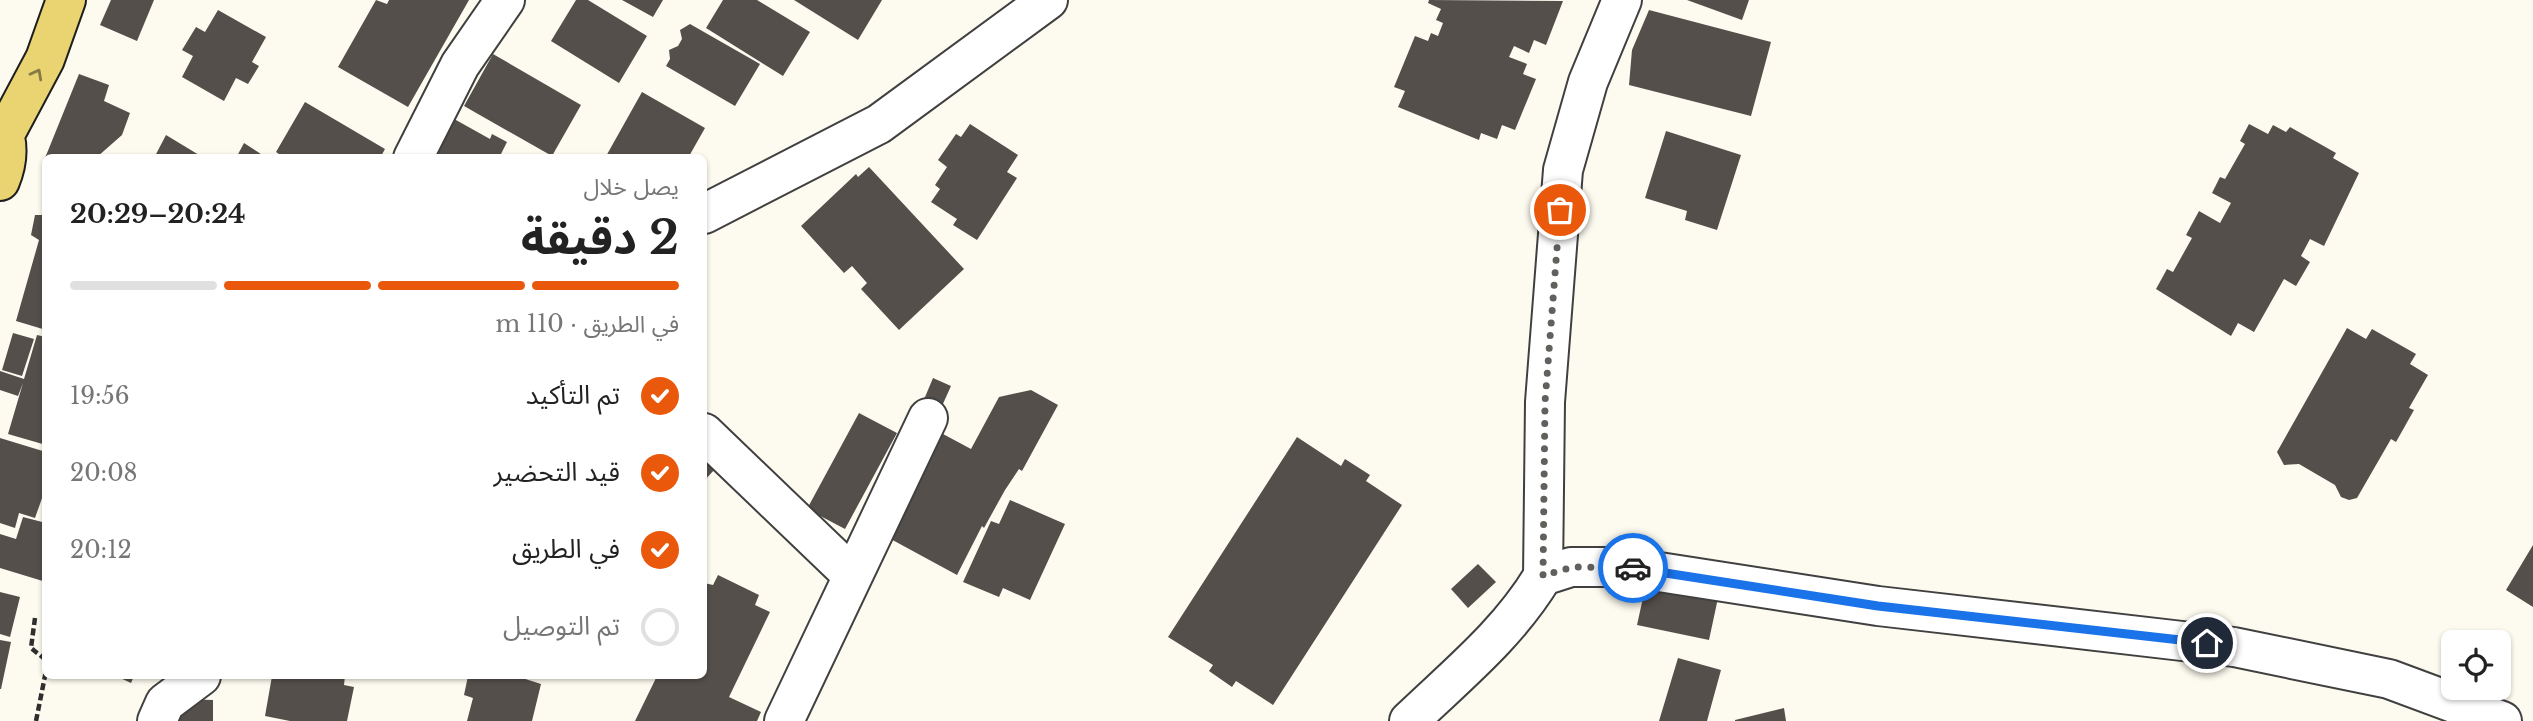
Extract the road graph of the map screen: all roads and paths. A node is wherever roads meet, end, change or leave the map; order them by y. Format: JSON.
{"nodes":[{"id":1,"x":65,"y":0,"type":"edge"},
{"id":2,"x":505,"y":0,"type":"edge"},
{"id":3,"x":1048,"y":0,"type":"edge"},
{"id":4,"x":1622,"y":0,"type":"edge"},
{"id":5,"x":3,"y":128,"type":"edge"},
{"id":6,"x":415,"y":154,"type":"edge"},
{"id":7,"x":0,"y":181,"type":"edge"},
{"id":8,"x":707,"y":212,"type":"edge"},
{"id":9,"x":928,"y":418,"type":"dead end"},
{"id":10,"x":707,"y":436,"type":"edge"},
{"id":11,"x":851,"y":575,"type":"junction"},
{"id":12,"x":1543,"y":576,"type":"junction"},
{"id":13,"x":35,"y":618,"type":"dead end"},
{"id":14,"x":42,"y":657,"type":"edge"},
{"id":15,"x":44,"y":679,"type":"edge"},
{"id":16,"x":196,"y":679,"type":"edge"},
{"id":17,"x":164,"y":700,"type":"edge"},
{"id":18,"x":36,"y":721,"type":"edge"},
{"id":19,"x":784,"y":721,"type":"edge"},
{"id":20,"x":1409,"y":721,"type":"edge"},
{"id":21,"x":2502,"y":721,"type":"edge"}],
"edges":[{"from":5,"to":1,"type":"main road","one_way":true},
{"from":2,"to":6,"type":"street"},
{"from":3,"to":8,"type":"street"},
{"from":4,"to":12,"type":"street"},
{"from":5,"to":7,"type":"main road"},
{"from":9,"to":11,"type":"street"},
{"from":10,"to":11,"type":"street"},
{"from":11,"to":19,"type":"street"},
{"from":12,"to":20,"type":"street"},
{"from":12,"to":21,"type":"street"},
{"from":13,"to":14,"type":"path"},
{"from":15,"to":18,"type":"path"},
{"from":16,"to":17,"type":"street"}]}
